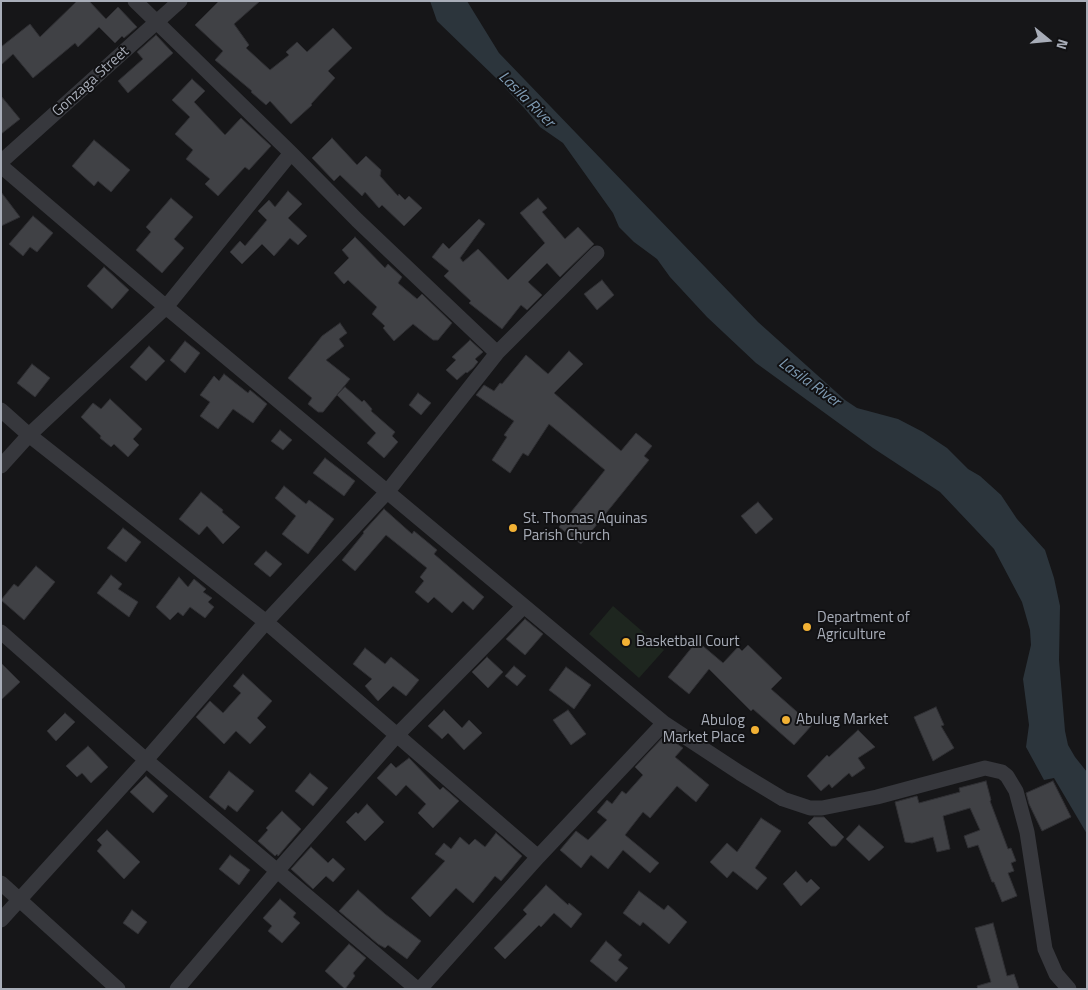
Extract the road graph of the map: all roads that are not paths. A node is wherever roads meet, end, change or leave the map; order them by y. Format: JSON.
{"nodes":[{"id":1,"x":135,"y":1,"type":"edge"},
{"id":2,"x":180,"y":1,"type":"edge"},
{"id":3,"x":156,"y":24,"type":"junction"},
{"id":4,"x":292,"y":153,"type":"junction"},
{"id":5,"x":1,"y":162,"type":"edge"},
{"id":6,"x":1,"y":166,"type":"edge"},
{"id":7,"x":596,"y":253,"type":"dead end"},
{"id":8,"x":166,"y":307,"type":"junction"},
{"id":9,"x":497,"y":353,"type":"junction"},
{"id":10,"x":1,"y":410,"type":"edge"},
{"id":11,"x":29,"y":435,"type":"junction"},
{"id":12,"x":1,"y":466,"type":"edge"},
{"id":13,"x":388,"y":491,"type":"junction"},
{"id":14,"x":524,"y":606,"type":"junction"},
{"id":15,"x":266,"y":622,"type":"junction"},
{"id":16,"x":1,"y":632,"type":"edge"},
{"id":17,"x":664,"y":723,"type":"junction"},
{"id":18,"x":397,"y":735,"type":"junction"},
{"id":19,"x":146,"y":760,"type":"junction"},
{"id":20,"x":538,"y":857,"type":"junction"},
{"id":21,"x":278,"y":870,"type":"junction"},
{"id":22,"x":1,"y":883,"type":"edge"},
{"id":23,"x":19,"y":899,"type":"junction"},
{"id":24,"x":1,"y":920,"type":"edge"},
{"id":25,"x":118,"y":989,"type":"edge"},
{"id":26,"x":177,"y":989,"type":"edge"},
{"id":27,"x":418,"y":989,"type":"edge"},
{"id":28,"x":1069,"y":989,"type":"edge"}],
"edges":[{"from":1,"to":3,"type":"street"},
{"from":2,"to":3,"type":"street","name":"Gonzaga Street"},
{"from":3,"to":4,"type":"street"},
{"from":3,"to":5,"type":"street","name":"Gonzaga Street"},
{"from":4,"to":8,"type":"street"},
{"from":4,"to":9,"type":"street"},
{"from":6,"to":8,"type":"street"},
{"from":7,"to":9,"type":"street"},
{"from":8,"to":11,"type":"street"},
{"from":8,"to":13,"type":"street"},
{"from":9,"to":13,"type":"street"},
{"from":10,"to":11,"type":"street"},
{"from":11,"to":12,"type":"street"},
{"from":11,"to":15,"type":"street"},
{"from":13,"to":14,"type":"street"},
{"from":13,"to":15,"type":"street"},
{"from":14,"to":17,"type":"street"},
{"from":14,"to":18,"type":"street"},
{"from":15,"to":18,"type":"street"},
{"from":15,"to":19,"type":"street"},
{"from":16,"to":19,"type":"street"},
{"from":17,"to":20,"type":"street"},
{"from":17,"to":28,"type":"street"},
{"from":18,"to":20,"type":"street"},
{"from":18,"to":21,"type":"street"},
{"from":19,"to":21,"type":"street"},
{"from":19,"to":23,"type":"street"},
{"from":20,"to":27,"type":"street"},
{"from":21,"to":26,"type":"street"},
{"from":21,"to":27,"type":"street"},
{"from":22,"to":23,"type":"street"},
{"from":23,"to":24,"type":"street"},
{"from":23,"to":25,"type":"street"}]}
